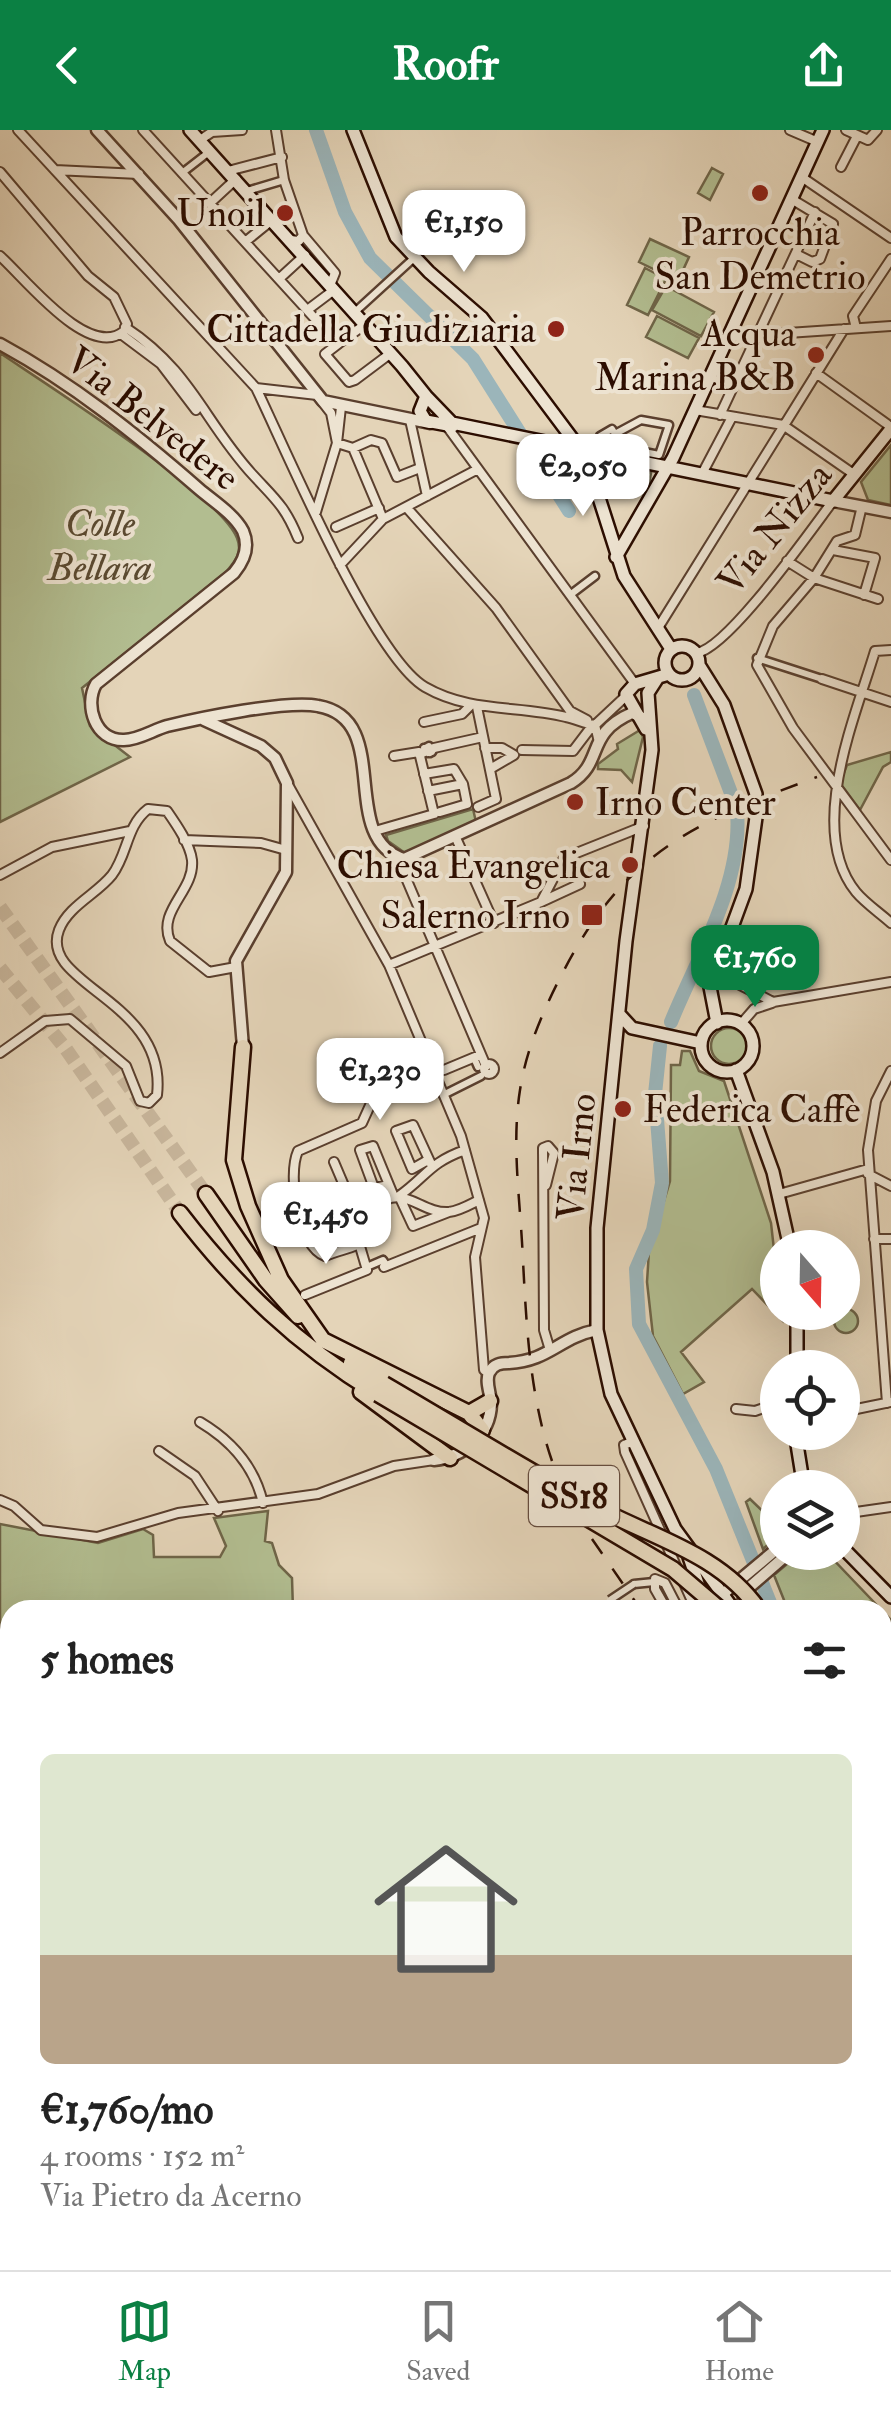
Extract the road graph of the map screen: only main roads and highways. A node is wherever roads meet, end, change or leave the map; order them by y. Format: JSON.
{"nodes":[{"id":1,"x":190,"y":130,"type":"edge"},
{"id":2,"x":353,"y":130,"type":"edge"},
{"id":3,"x":821,"y":136,"type":"edge"},
{"id":4,"x":426,"y":396,"type":"junction"},
{"id":5,"x":451,"y":424,"type":"junction"},
{"id":6,"x":564,"y":427,"type":"junction"},
{"id":7,"x":891,"y":428,"type":"edge"},
{"id":8,"x":549,"y":442,"type":"junction"},
{"id":9,"x":578,"y":447,"type":"junction"},
{"id":10,"x":601,"y":452,"type":"junction"},
{"id":11,"x":671,"y":462,"type":"junction"},
{"id":12,"x":590,"y":468,"type":"junction"},
{"id":13,"x":616,"y":557,"type":"junction"},
{"id":14,"x":671,"y":650,"type":"junction"},
{"id":15,"x":698,"y":659,"type":"junction"},
{"id":16,"x":651,"y":679,"type":"junction"},
{"id":17,"x":652,"y":750,"type":"junction"},
{"id":18,"x":620,"y":1015,"type":"junction"},
{"id":19,"x":717,"y":1022,"type":"junction"},
{"id":20,"x":632,"y":1028,"type":"junction"},
{"id":21,"x":702,"y":1043,"type":"junction"},
{"id":22,"x":618,"y":1044,"type":"junction"},
{"id":23,"x":243,"y":1047,"type":"road end"},
{"id":24,"x":736,"y":1070,"type":"junction"},
{"id":25,"x":206,"y":1194,"type":"tunnel mouth"},
{"id":26,"x":180,"y":1213,"type":"tunnel mouth"},
{"id":27,"x":787,"y":1230,"type":"edge"},
{"id":28,"x":323,"y":1340,"type":"junction"},
{"id":29,"x":298,"y":1341,"type":"junction"},
{"id":30,"x":381,"y":1389,"type":"junction"},
{"id":31,"x":490,"y":1401,"type":"road end"},
{"id":32,"x":469,"y":1414,"type":"junction"},
{"id":33,"x":482,"y":1430,"type":"road end"},
{"id":34,"x":442,"y":1459,"type":"road end"},
{"id":35,"x":688,"y":1553,"type":"junction"},
{"id":36,"x":860,"y":1565,"type":"edge"},
{"id":37,"x":732,"y":1592,"type":"edge"},
{"id":38,"x":891,"y":1597,"type":"edge"},
{"id":39,"x":704,"y":1600,"type":"edge"},
{"id":40,"x":749,"y":1600,"type":"edge"}],
"edges":[{"from":1,"to":4,"type":"main road"},
{"from":2,"to":6,"type":"main road"},
{"from":3,"to":11,"type":"main road"},
{"from":4,"to":5,"type":"main road"},
{"from":4,"to":5,"type":"main road"},
{"from":5,"to":8,"type":"main road"},
{"from":6,"to":8,"type":"main road"},
{"from":6,"to":9,"type":"main road"},
{"from":7,"to":11,"type":"main road","name":"Via Nizza"},
{"from":8,"to":9,"type":"main road"},
{"from":9,"to":10,"type":"main road"},
{"from":9,"to":12,"type":"main road"},
{"from":10,"to":11,"type":"main road"},
{"from":10,"to":12,"type":"main road"},
{"from":11,"to":13,"type":"main road"},
{"from":12,"to":13,"type":"main road"},
{"from":13,"to":14,"type":"main road"},
{"from":14,"to":15,"type":"main road"},
{"from":14,"to":16,"type":"main road"},
{"from":15,"to":16,"type":"main road"},
{"from":15,"to":19,"type":"main road"},
{"from":16,"to":17,"type":"main road","name":"Via Irno"},
{"from":16,"to":17,"type":"main road","name":"Via Irno"},
{"from":17,"to":18,"type":"main road","name":"Via Irno"},
{"from":18,"to":20,"type":"main road"},
{"from":18,"to":22,"type":"main road","name":"Via Irno"},
{"from":19,"to":21,"type":"main road"},
{"from":19,"to":24,"type":"main road"},
{"from":20,"to":21,"type":"main road"},
{"from":20,"to":22,"type":"main road"},
{"from":21,"to":24,"type":"main road"},
{"from":22,"to":35,"type":"main road","name":"Via Irno"},
{"from":23,"to":28,"type":"highway"},
{"from":24,"to":27,"type":"main road"},
{"from":25,"to":28,"type":"highway","number":"SS18"},
{"from":26,"to":29,"type":"highway","number":"SS18"},
{"from":28,"to":30,"type":"highway","number":"SS18"},
{"from":28,"to":32,"type":"highway"},
{"from":29,"to":30,"type":"highway","number":"SS18"},
{"from":29,"to":34,"type":"highway"},
{"from":30,"to":37,"type":"highway","number":"SS18","bridge":true},
{"from":30,"to":40,"type":"highway","number":"SS18","bridge":true},
{"from":31,"to":32,"type":"highway"},
{"from":32,"to":33,"type":"highway"},
{"from":35,"to":37,"type":"main road","name":"Via Irno"},
{"from":35,"to":39,"type":"main road","name":"Via Irno"},
{"from":36,"to":38,"type":"main road"}]}
